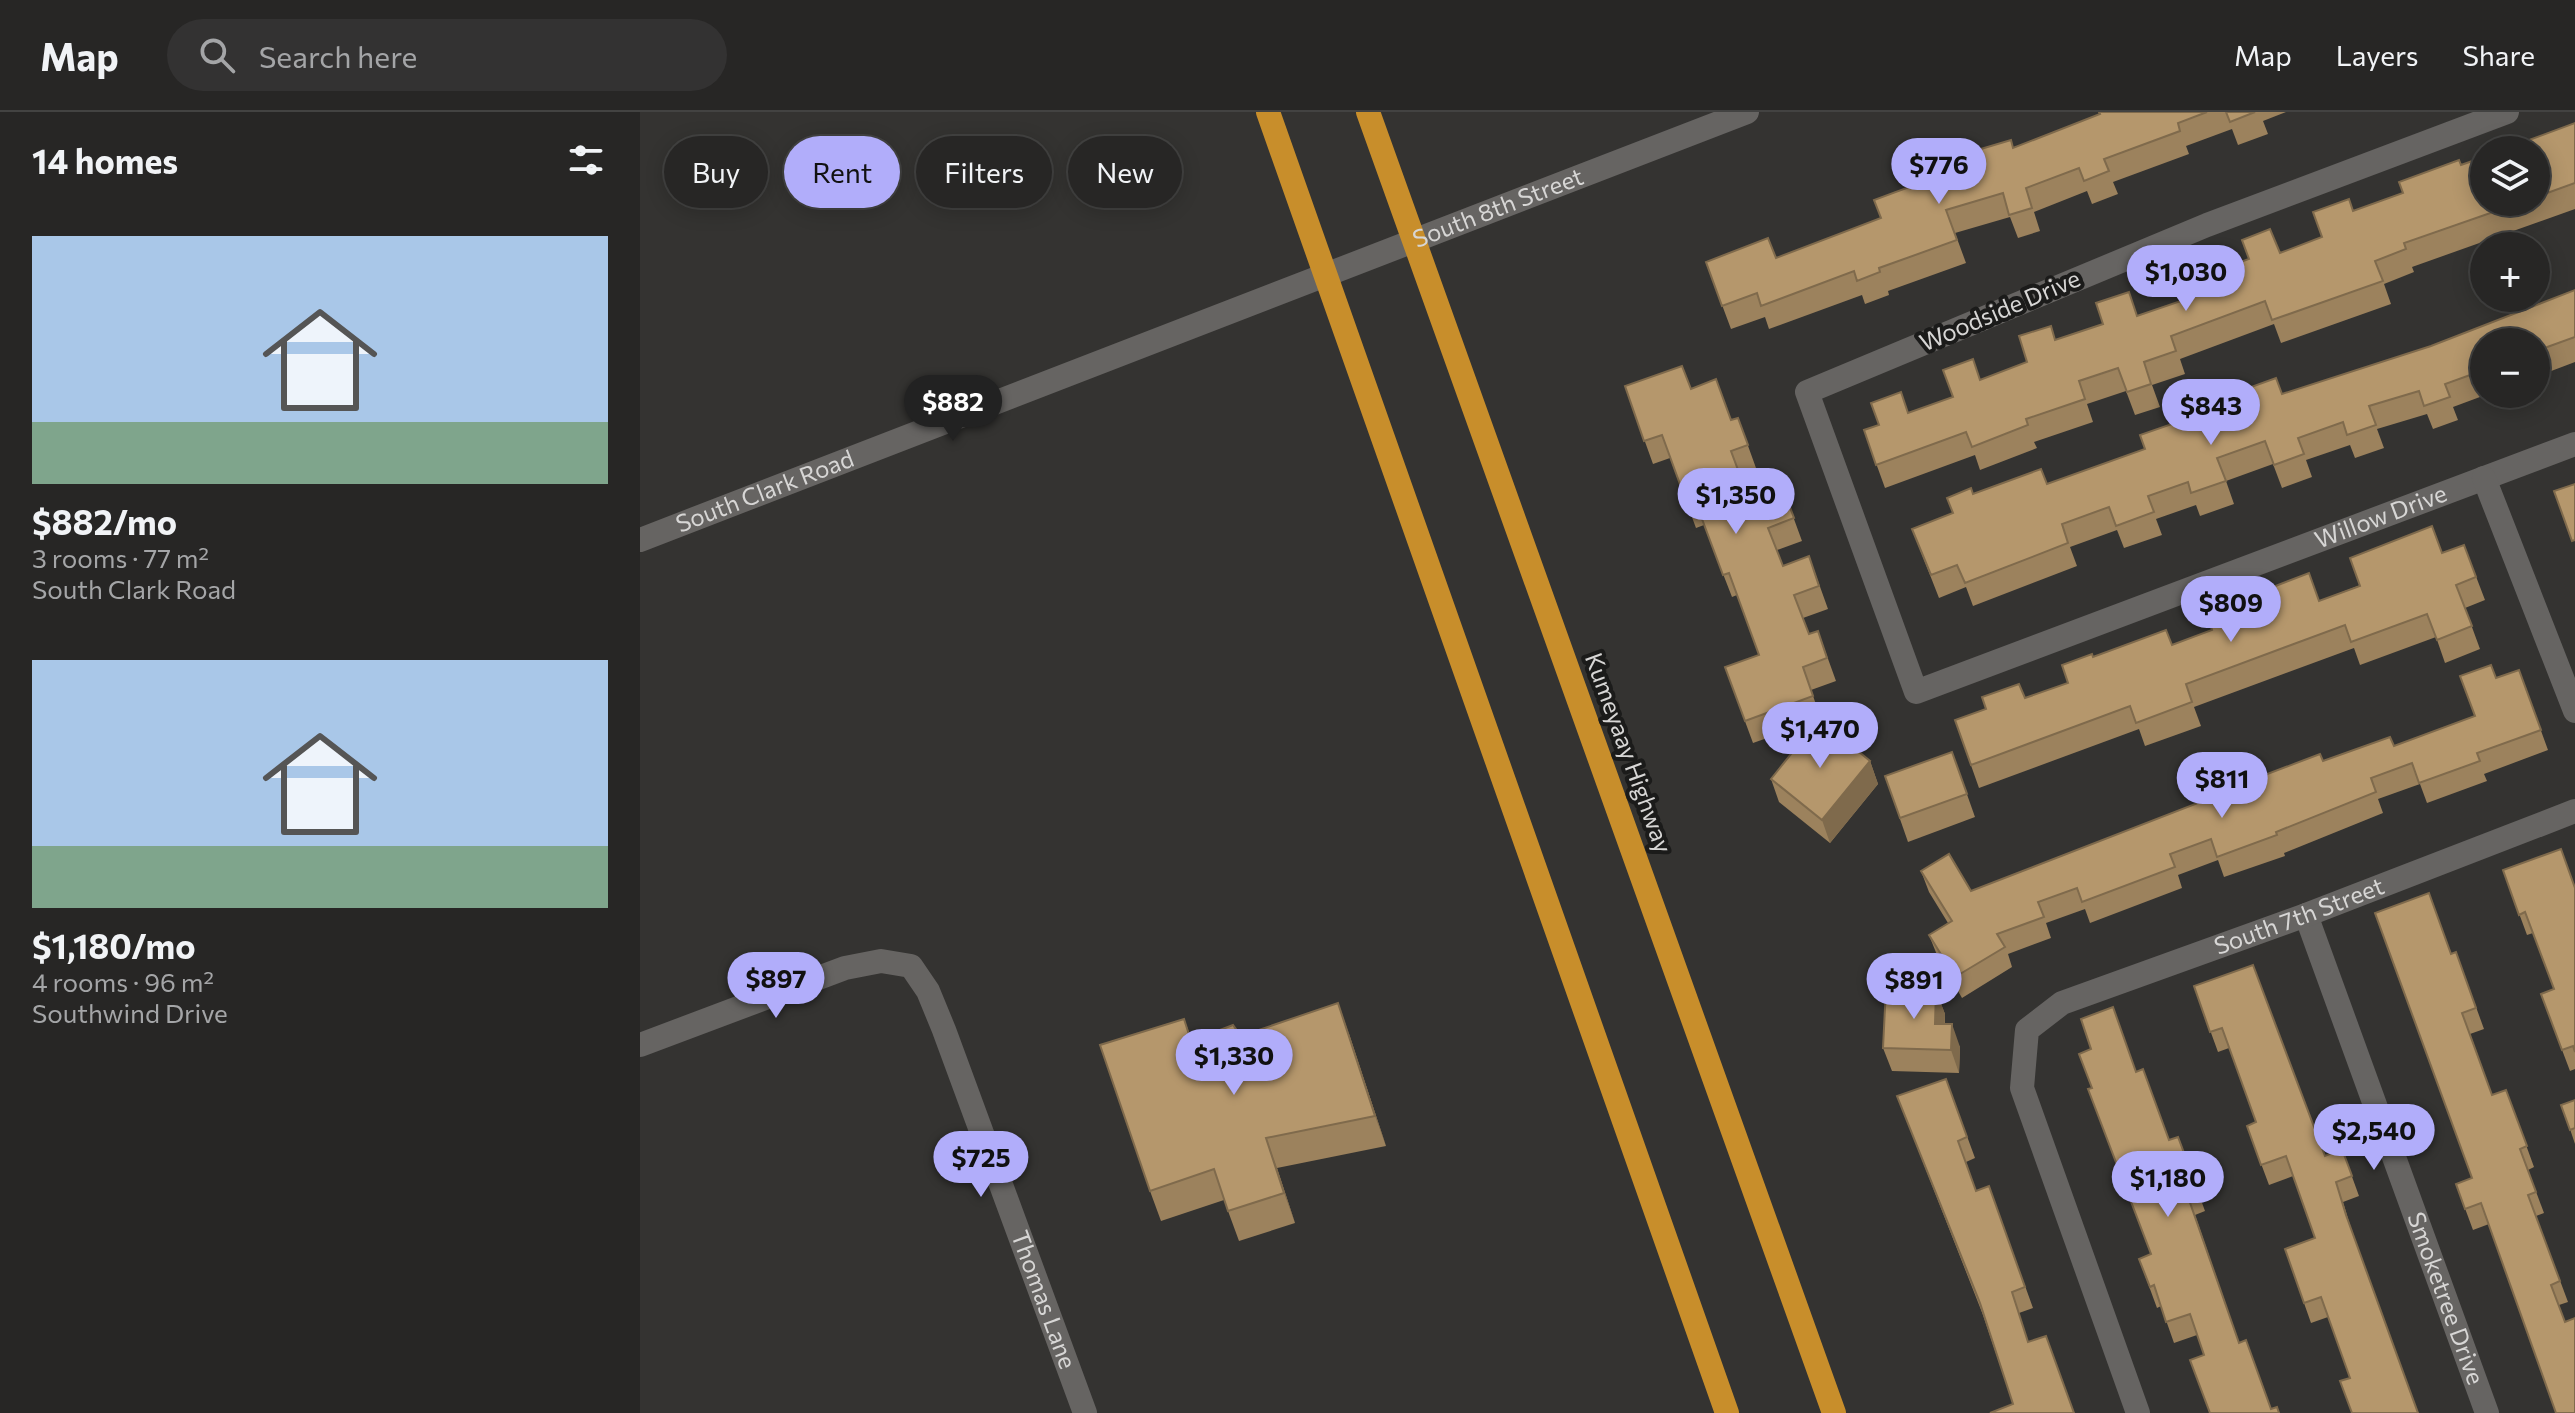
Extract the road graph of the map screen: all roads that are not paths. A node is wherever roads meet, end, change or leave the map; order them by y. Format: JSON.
{"nodes":[{"id":1,"x":1268,"y":112,"type":"edge"},
{"id":2,"x":1368,"y":112,"type":"edge"},
{"id":3,"x":1747,"y":112,"type":"edge"},
{"id":4,"x":2507,"y":112,"type":"edge"},
{"id":5,"x":1249,"y":302,"type":"joint"},
{"id":6,"x":2575,"y":444,"type":"edge"},
{"id":7,"x":2484,"y":478,"type":"junction"},
{"id":8,"x":640,"y":540,"type":"edge"},
{"id":9,"x":1916,"y":692,"type":"joint"},
{"id":10,"x":2575,"y":711,"type":"edge"},
{"id":11,"x":2575,"y":811,"type":"edge"},
{"id":12,"x":2306,"y":915,"type":"junction"},
{"id":13,"x":640,"y":1045,"type":"edge"},
{"id":14,"x":1085,"y":1413,"type":"edge"},
{"id":15,"x":1727,"y":1413,"type":"edge"},
{"id":16,"x":1834,"y":1413,"type":"edge"},
{"id":17,"x":2138,"y":1413,"type":"edge"},
{"id":18,"x":2487,"y":1413,"type":"edge"}],
"edges":[{"from":1,"to":15,"type":"highway"},
{"from":2,"to":16,"type":"highway","name":"Kumeyaay Highway"},
{"from":3,"to":5,"type":"street","name":"South 8th Street"},
{"from":4,"to":9,"type":"street","name":"Woodside Drive"},
{"from":5,"to":8,"type":"street","name":"South Clark Road"},
{"from":6,"to":7,"type":"street","name":"Willow Drive"},
{"from":7,"to":9,"type":"street","name":"Willow Drive"},
{"from":7,"to":10,"type":"street"},
{"from":11,"to":12,"type":"street","name":"South 7th Street"},
{"from":12,"to":17,"type":"street","name":"South 7th Street"},
{"from":12,"to":18,"type":"street","name":"Smoketree Drive"},
{"from":13,"to":14,"type":"street","name":"Thomas Lane"}]}
